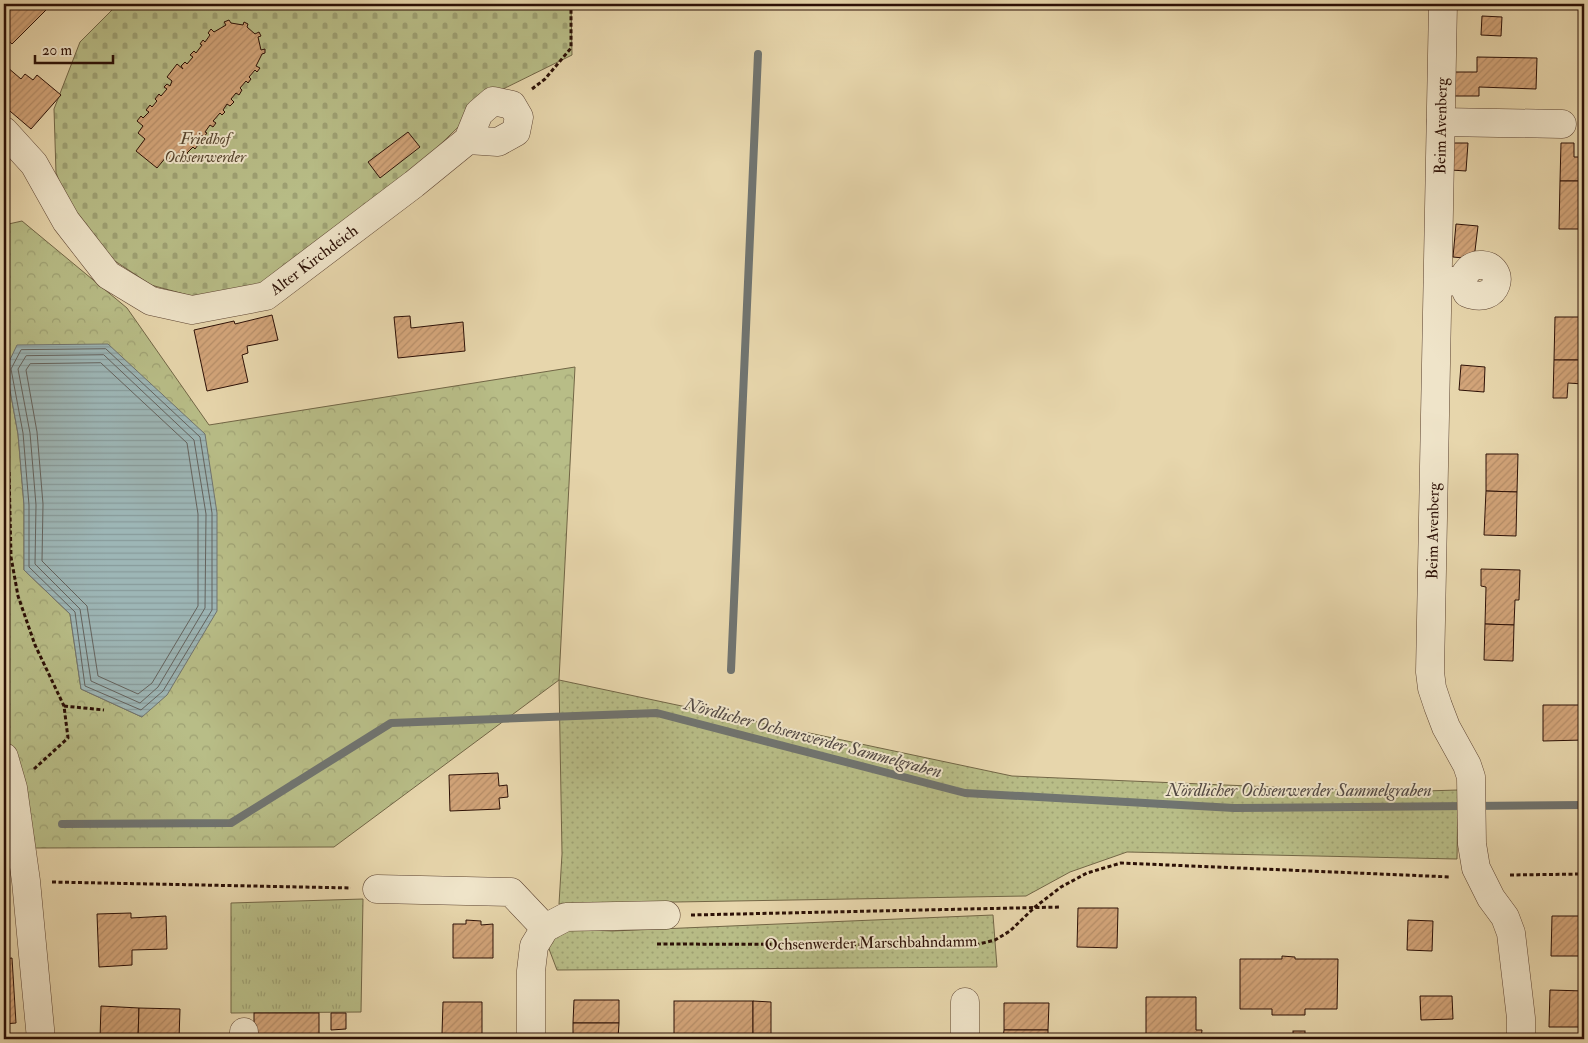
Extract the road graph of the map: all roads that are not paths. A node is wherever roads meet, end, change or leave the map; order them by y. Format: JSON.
{"nodes":[{"id":1,"x":1444,"y":4,"type":"edge"},
{"id":2,"x":512,"y":105,"type":"road end"},
{"id":3,"x":1441,"y":122,"type":"junction"},
{"id":4,"x":1562,"y":124,"type":"dead end"},
{"id":5,"x":4,"y":131,"type":"edge"},
{"id":6,"x":4,"y":757,"type":"edge"},
{"id":7,"x":377,"y":888,"type":"road end"},
{"id":8,"x":666,"y":915,"type":"road end"},
{"id":9,"x":545,"y":928,"type":"junction"},
{"id":10,"x":965,"y":1002,"type":"dead end"},
{"id":11,"x":41,"y":1039,"type":"edge"},
{"id":12,"x":531,"y":1039,"type":"edge"},
{"id":13,"x":965,"y":1039,"type":"edge"},
{"id":14,"x":1521,"y":1039,"type":"edge"}],
"edges":[{"from":1,"to":3,"type":"street","name":"Beim Avenberg"},
{"from":2,"to":5,"type":"street","name":"Alter Kirchdeich"},
{"from":3,"to":4,"type":"street"},
{"from":3,"to":14,"type":"street","name":"Beim Avenberg"},
{"from":6,"to":11,"type":"street"},
{"from":7,"to":9,"type":"street"},
{"from":8,"to":9,"type":"street"},
{"from":9,"to":12,"type":"street"},
{"from":10,"to":13,"type":"street"}]}
